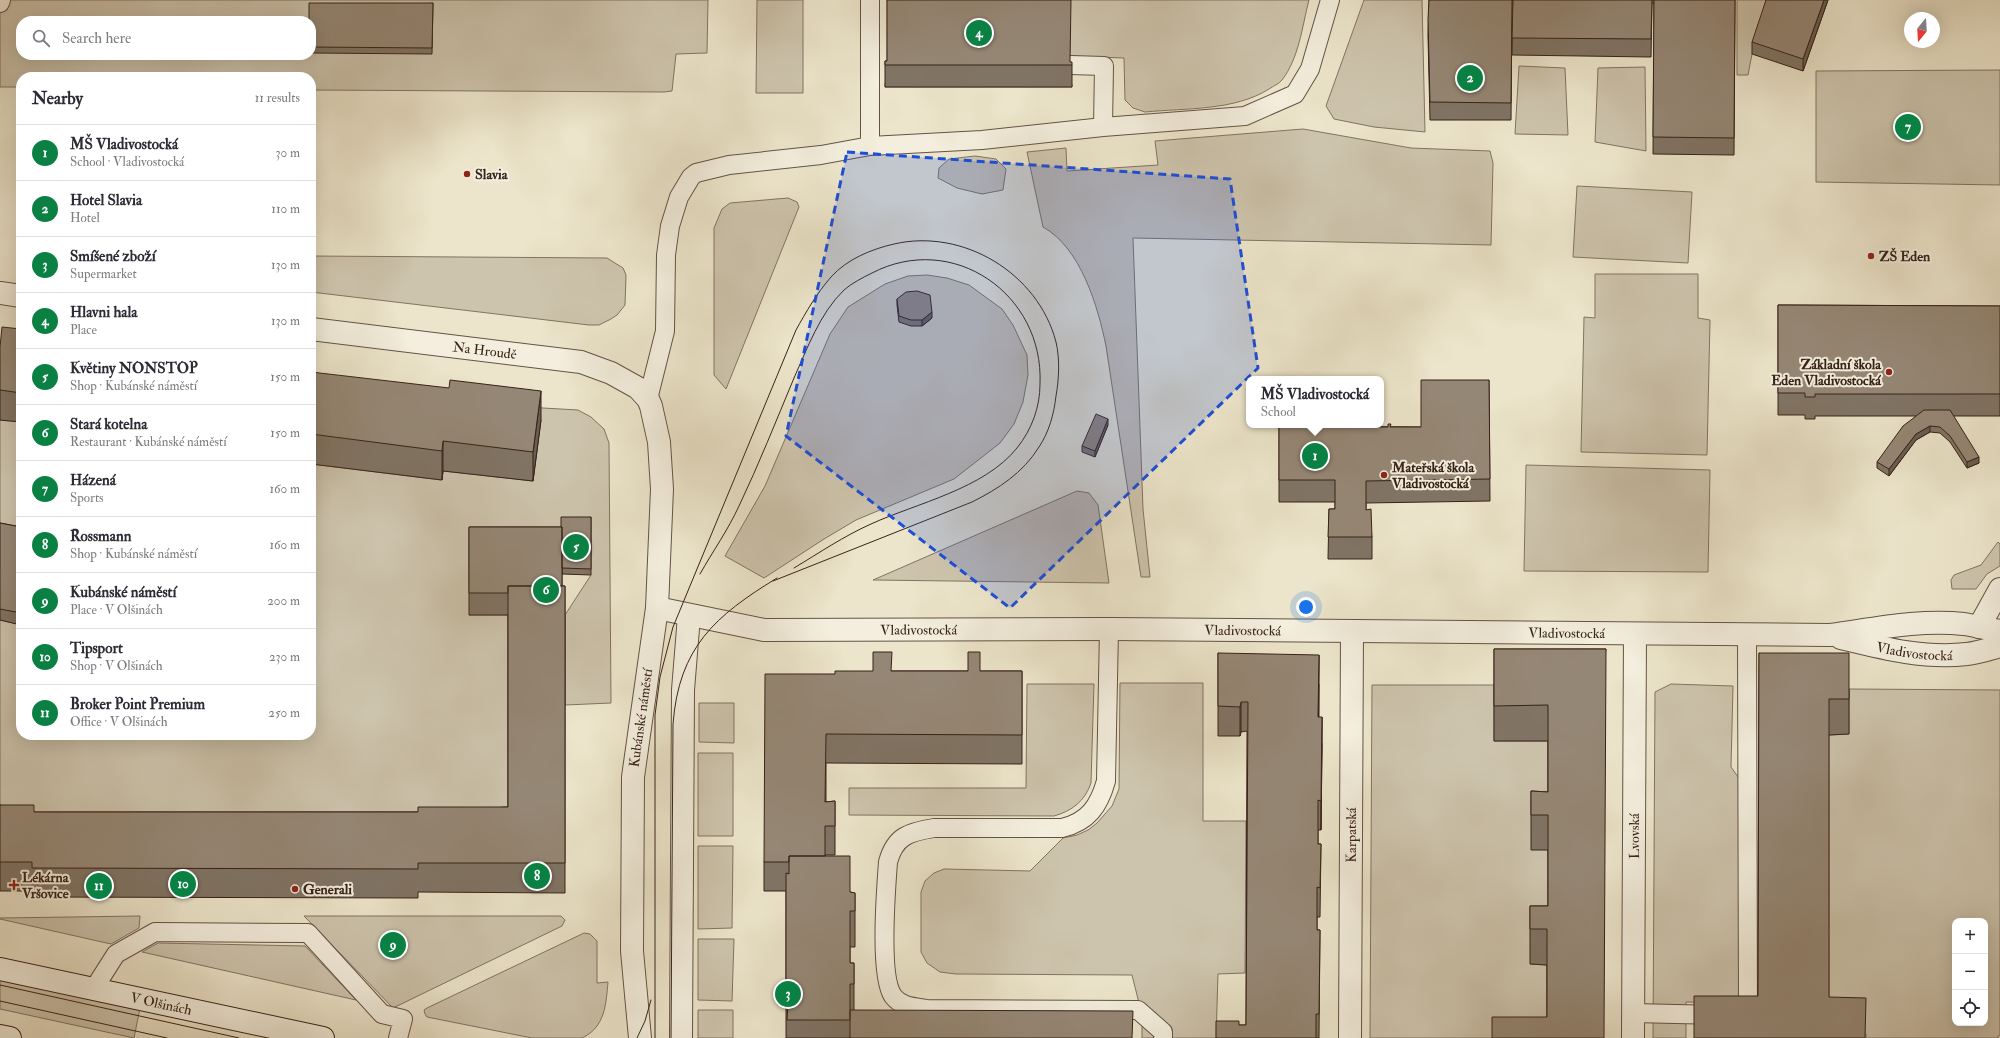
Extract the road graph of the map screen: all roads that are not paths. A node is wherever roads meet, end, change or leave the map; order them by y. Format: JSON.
{"nodes":[{"id":1,"x":1,"y":0,"type":"edge"},
{"id":2,"x":870,"y":0,"type":"edge"},
{"id":3,"x":1330,"y":0,"type":"edge"},
{"id":4,"x":0,"y":3,"type":"edge"},
{"id":5,"x":1070,"y":65,"type":"edge"},
{"id":6,"x":1103,"y":127,"type":"junction"},
{"id":7,"x":870,"y":146,"type":"junction"},
{"id":8,"x":0,"y":293,"type":"edge"},
{"id":9,"x":16,"y":295,"type":"edge"},
{"id":10,"x":316,"y":330,"type":"edge"},
{"id":11,"x":648,"y":399,"type":"junction"},
{"id":12,"x":2000,"y":589,"type":"edge"},
{"id":13,"x":657,"y":608,"type":"junction"},
{"id":14,"x":689,"y":616,"type":"junction"},
{"id":15,"x":1979,"y":627,"type":"junction"},
{"id":16,"x":1109,"y":629,"type":"junction"},
{"id":17,"x":1352,"y":631,"type":"junction"},
{"id":18,"x":2000,"y":631,"type":"edge"},
{"id":19,"x":1635,"y":634,"type":"junction"},
{"id":20,"x":1747,"y":635,"type":"junction"},
{"id":21,"x":1830,"y":635,"type":"junction"},
{"id":22,"x":2000,"y":646,"type":"edge"},
{"id":23,"x":0,"y":969,"type":"edge"},
{"id":24,"x":93,"y":990,"type":"junction"},
{"id":25,"x":1633,"y":1013,"type":"junction"},
{"id":26,"x":0,"y":1036,"type":"edge"},
{"id":27,"x":10,"y":1038,"type":"edge"},
{"id":28,"x":323,"y":1038,"type":"edge"},
{"id":29,"x":398,"y":1038,"type":"edge"},
{"id":30,"x":640,"y":1038,"type":"edge"},
{"id":31,"x":681,"y":1038,"type":"edge"},
{"id":32,"x":1164,"y":1038,"type":"edge"},
{"id":33,"x":1350,"y":1038,"type":"edge"},
{"id":34,"x":1633,"y":1038,"type":"edge"}],
"edges":[{"from":1,"to":4,"type":"lane"},
{"from":2,"to":7,"type":"lane"},
{"from":3,"to":6,"type":"lane"},
{"from":5,"to":6,"type":"lane"},
{"from":6,"to":7,"type":"lane"},
{"from":7,"to":11,"type":"lane"},
{"from":8,"to":9,"type":"street"},
{"from":10,"to":11,"type":"street","name":"Na Hroudě"},
{"from":11,"to":13,"type":"street","name":"Kubánské náměstí"},
{"from":12,"to":15,"type":"street"},
{"from":13,"to":14,"type":"street","name":"Vladivostocká"},
{"from":13,"to":30,"type":"street","name":"Kubánské náměstí"},
{"from":14,"to":16,"type":"street","name":"Vladivostocká"},
{"from":14,"to":31,"type":"street"},
{"from":15,"to":18,"type":"street","name":"Vladivostocká"},
{"from":15,"to":21,"type":"street","name":"Vladivostocká"},
{"from":16,"to":17,"type":"street","name":"Vladivostocká"},
{"from":16,"to":32,"type":"lane"},
{"from":17,"to":19,"type":"street","name":"Vladivostocká"},
{"from":17,"to":33,"type":"street","name":"Karpatská"},
{"from":19,"to":20,"type":"street","name":"Vladivostocká"},
{"from":19,"to":25,"type":"street","name":"Lvovská"},
{"from":20,"to":21,"type":"street","name":"Vladivostocká"},
{"from":20,"to":25,"type":"lane"},
{"from":21,"to":22,"type":"street","name":"Vladivostocká"},
{"from":23,"to":24,"type":"street","name":"V Olšinách"},
{"from":24,"to":28,"type":"street","name":"V Olšinách"},
{"from":24,"to":29,"type":"lane"},
{"from":25,"to":34,"type":"street","name":"Lvovská"},
{"from":26,"to":27,"type":"street"}]}
